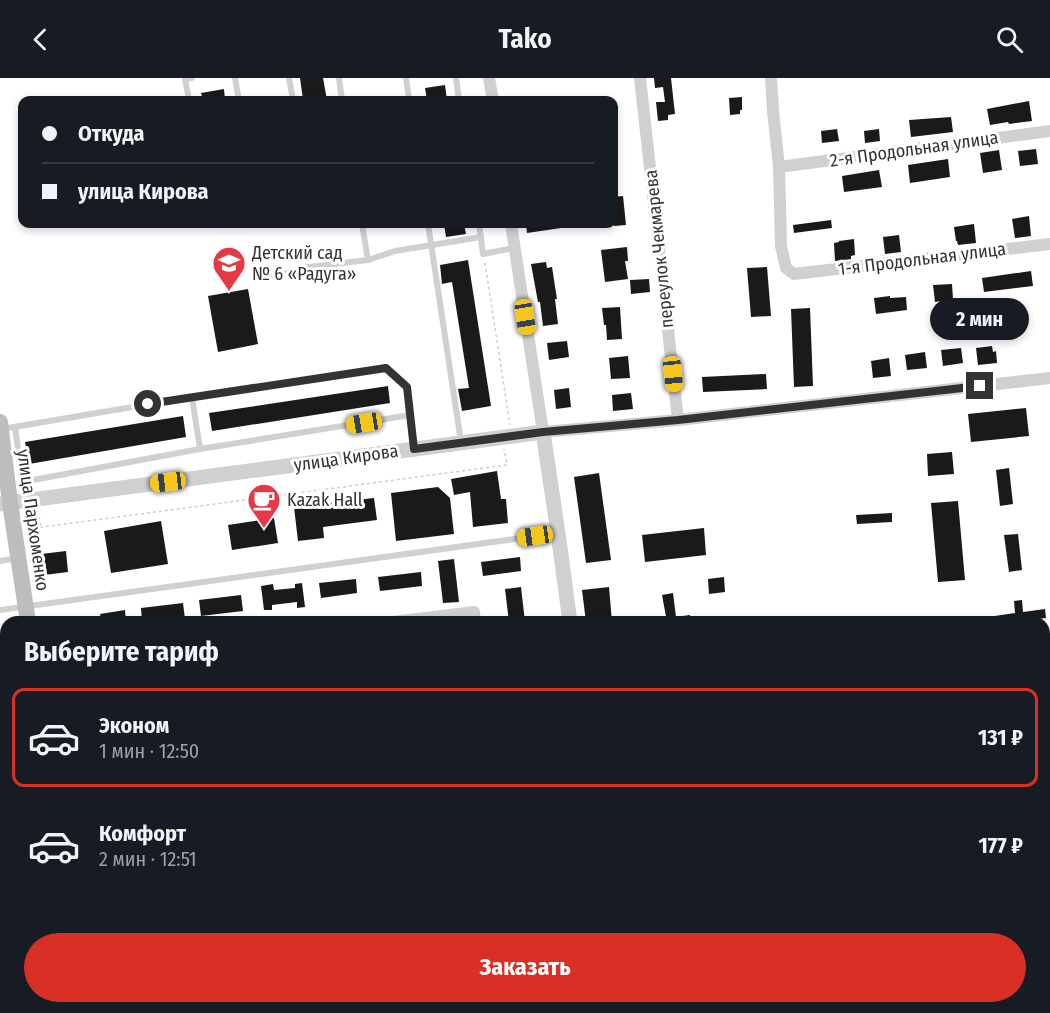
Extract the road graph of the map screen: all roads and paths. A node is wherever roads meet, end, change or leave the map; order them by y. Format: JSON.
{"nodes":[{"id":1,"x":192,"y":78,"type":"edge"},
{"id":2,"x":235,"y":78,"type":"edge"},
{"id":3,"x":289,"y":78,"type":"edge"},
{"id":4,"x":339,"y":78,"type":"edge"},
{"id":5,"x":406,"y":78,"type":"edge"},
{"id":6,"x":456,"y":78,"type":"edge"},
{"id":7,"x":489,"y":78,"type":"edge"},
{"id":8,"x":640,"y":78,"type":"edge"},
{"id":9,"x":771,"y":78,"type":"edge"},
{"id":10,"x":188,"y":96,"type":"edge"},
{"id":11,"x":238,"y":96,"type":"edge"},
{"id":12,"x":292,"y":96,"type":"edge"},
{"id":13,"x":341,"y":96,"type":"edge"},
{"id":14,"x":408,"y":96,"type":"edge"},
{"id":15,"x":458,"y":96,"type":"edge"},
{"id":16,"x":492,"y":96,"type":"edge"},
{"id":17,"x":1050,"y":131,"type":"edge"},
{"id":18,"x":779,"y":167,"type":"junction"},
{"id":19,"x":363,"y":228,"type":"edge"},
{"id":20,"x":429,"y":228,"type":"edge"},
{"id":21,"x":479,"y":228,"type":"edge"},
{"id":22,"x":512,"y":228,"type":"edge"},
{"id":23,"x":481,"y":237,"type":"junction"},
{"id":24,"x":431,"y":244,"type":"junction"},
{"id":25,"x":1050,"y":244,"type":"edge"},
{"id":26,"x":515,"y":248,"type":"junction"},
{"id":27,"x":368,"y":260,"type":"junction"},
{"id":28,"x":256,"y":278,"type":"dead end"},
{"id":29,"x":1050,"y":378,"type":"edge"},
{"id":30,"x":192,"y":397,"type":"junction"},
{"id":31,"x":410,"y":415,"type":"junction"},
{"id":32,"x":678,"y":420,"type":"junction"},
{"id":33,"x":5,"y":426,"type":"edge"},
{"id":34,"x":543,"y":432,"type":"junction"},
{"id":35,"x":462,"y":443,"type":"junction"},
{"id":36,"x":200,"y":449,"type":"junction"},
{"id":37,"x":414,"y":449,"type":"junction"},
{"id":38,"x":5,"y":504,"type":"edge"},
{"id":39,"x":558,"y":533,"type":"junction"},
{"id":40,"x":18,"y":558,"type":"junction"},
{"id":41,"x":0,"y":561,"type":"edge"},
{"id":42,"x":0,"y":610,"type":"edge"},
{"id":43,"x":27,"y":614,"type":"edge"},
{"id":44,"x":442,"y":616,"type":"edge"},
{"id":45,"x":474,"y":616,"type":"edge"},
{"id":46,"x":569,"y":616,"type":"edge"}],
"edges":[{"from":1,"to":10,"type":"lane"},
{"from":2,"to":11,"type":"lane"},
{"from":3,"to":12,"type":"lane"},
{"from":4,"to":13,"type":"lane"},
{"from":5,"to":14,"type":"lane"},
{"from":6,"to":15,"type":"lane"},
{"from":7,"to":16,"type":"street"},
{"from":8,"to":32,"type":"street","name":"переулок Чекмарева"},
{"from":9,"to":18,"type":"street"},
{"from":17,"to":18,"type":"street","name":"2-я Продольная улица"},
{"from":18,"to":25,"type":"street","name":"1-я Продольная улица"},
{"from":19,"to":27,"type":"lane"},
{"from":20,"to":24,"type":"lane"},
{"from":21,"to":23,"type":"lane"},
{"from":22,"to":26,"type":"street"},
{"from":23,"to":24,"type":"lane"},
{"from":23,"to":26,"type":"lane"},
{"from":24,"to":27,"type":"lane"},
{"from":24,"to":35,"type":"lane"},
{"from":26,"to":34,"type":"street"},
{"from":27,"to":28,"type":"lane"},
{"from":29,"to":32,"type":"street","name":"улица Кирова"},
{"from":30,"to":31,"type":"lane"},
{"from":30,"to":33,"type":"lane"},
{"from":30,"to":36,"type":"lane"},
{"from":31,"to":36,"type":"lane"},
{"from":31,"to":37,"type":"lane"},
{"from":32,"to":34,"type":"street","name":"улица Кирова"},
{"from":33,"to":36,"type":"lane"},
{"from":33,"to":38,"type":"main road","name":"улица Пархоменко"},
{"from":34,"to":35,"type":"street","name":"улица Кирова"},
{"from":34,"to":39,"type":"street"},
{"from":35,"to":37,"type":"street","name":"улица Кирова"},
{"from":37,"to":38,"type":"street","name":"улица Кирова"},
{"from":38,"to":40,"type":"main road","name":"улица Пархоменко"},
{"from":39,"to":43,"type":"lane"},
{"from":39,"to":46,"type":"street"},
{"from":40,"to":41,"type":"lane"},
{"from":40,"to":43,"type":"main road","name":"улица Пархоменко"},
{"from":42,"to":43,"type":"lane"},
{"from":44,"to":45,"type":"street"}]}
